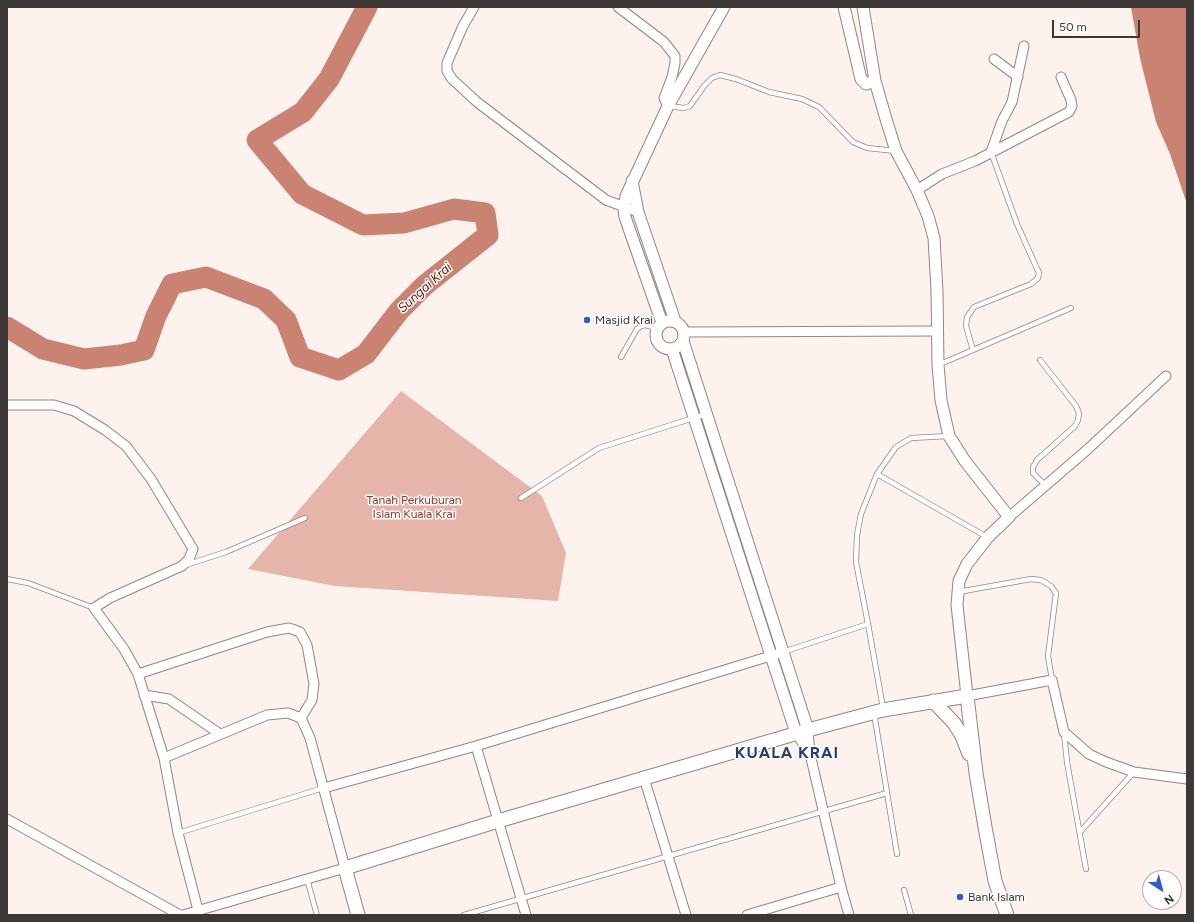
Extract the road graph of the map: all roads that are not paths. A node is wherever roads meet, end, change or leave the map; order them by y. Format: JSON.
{"nodes":[{"id":1,"x":474,"y":7,"type":"edge"},
{"id":2,"x":618,"y":7,"type":"edge"},
{"id":3,"x":844,"y":7,"type":"edge"},
{"id":4,"x":863,"y":7,"type":"edge"},
{"id":5,"x":720,"y":8,"type":"edge"},
{"id":6,"x":1024,"y":46,"type":"dead end"},
{"id":7,"x":994,"y":59,"type":"dead end"},
{"id":8,"x":1018,"y":77,"type":"junction"},
{"id":9,"x":1061,"y":77,"type":"dead end"},
{"id":10,"x":875,"y":81,"type":"junction"},
{"id":11,"x":668,"y":106,"type":"junction"},
{"id":12,"x":896,"y":151,"type":"junction"},
{"id":13,"x":991,"y":152,"type":"junction"},
{"id":14,"x":632,"y":181,"type":"junction"},
{"id":15,"x":917,"y":190,"type":"junction"},
{"id":16,"x":624,"y":208,"type":"junction"},
{"id":17,"x":638,"y":212,"type":"junction"},
{"id":18,"x":1071,"y":308,"type":"dead end"},
{"id":19,"x":675,"y":321,"type":"junction"},
{"id":20,"x":660,"y":325,"type":"junction"},
{"id":21,"x":938,"y":331,"type":"junction"},
{"id":22,"x":684,"y":336,"type":"junction"},
{"id":23,"x":672,"y":349,"type":"junction"},
{"id":24,"x":973,"y":350,"type":"junction"},
{"id":25,"x":621,"y":356,"type":"dead end"},
{"id":26,"x":1040,"y":360,"type":"dead end"},
{"id":27,"x":938,"y":365,"type":"junction"},
{"id":28,"x":1166,"y":376,"type":"dead end"},
{"id":29,"x":7,"y":405,"type":"edge"},
{"id":30,"x":706,"y":414,"type":"junction"},
{"id":31,"x":694,"y":418,"type":"junction"},
{"id":32,"x":949,"y":436,"type":"junction"},
{"id":33,"x":877,"y":474,"type":"junction"},
{"id":34,"x":1045,"y":485,"type":"junction"},
{"id":35,"x":521,"y":498,"type":"dead end"},
{"id":36,"x":1009,"y":517,"type":"junction"},
{"id":37,"x":305,"y":518,"type":"dead end"},
{"id":38,"x":988,"y":537,"type":"junction"},
{"id":39,"x":182,"y":566,"type":"junction"},
{"id":40,"x":7,"y":578,"type":"edge"},
{"id":41,"x":958,"y":592,"type":"junction"},
{"id":42,"x":94,"y":608,"type":"junction"},
{"id":43,"x":868,"y":624,"type":"junction"},
{"id":44,"x":783,"y":652,"type":"junction"},
{"id":45,"x":771,"y":656,"type":"junction"},
{"id":46,"x":138,"y":674,"type":"junction"},
{"id":47,"x":1052,"y":680,"type":"junction"},
{"id":48,"x":144,"y":695,"type":"junction"},
{"id":49,"x":967,"y":696,"type":"junction"},
{"id":50,"x":933,"y":701,"type":"junction"},
{"id":51,"x":878,"y":711,"type":"junction"},
{"id":52,"x":302,"y":718,"type":"junction"},
{"id":53,"x":802,"y":732,"type":"junction"},
{"id":54,"x":1064,"y":732,"type":"junction"},
{"id":55,"x":220,"y":734,"type":"junction"},
{"id":56,"x":476,"y":746,"type":"junction"},
{"id":57,"x":164,"y":758,"type":"junction"},
{"id":58,"x":1134,"y":772,"type":"junction"},
{"id":59,"x":976,"y":773,"type":"junction"},
{"id":60,"x":644,"y":778,"type":"junction"},
{"id":61,"x":1187,"y":779,"type":"edge"},
{"id":62,"x":324,"y":788,"type":"junction"},
{"id":63,"x":887,"y":793,"type":"junction"},
{"id":64,"x":823,"y":811,"type":"junction"},
{"id":65,"x":7,"y":819,"type":"edge"},
{"id":66,"x":498,"y":821,"type":"junction"},
{"id":67,"x":1080,"y":832,"type":"junction"},
{"id":68,"x":178,"y":833,"type":"junction"},
{"id":69,"x":897,"y":854,"type":"dead end"},
{"id":70,"x":668,"y":856,"type":"junction"},
{"id":71,"x":344,"y":868,"type":"junction"},
{"id":72,"x":1086,"y":869,"type":"dead end"},
{"id":73,"x":307,"y":879,"type":"junction"},
{"id":74,"x":841,"y":887,"type":"junction"},
{"id":75,"x":904,"y":890,"type":"dead end"},
{"id":76,"x":521,"y":897,"type":"junction"},
{"id":77,"x":198,"y":910,"type":"junction"},
{"id":78,"x":182,"y":915,"type":"edge"},
{"id":79,"x":316,"y":915,"type":"edge"},
{"id":80,"x":358,"y":915,"type":"edge"},
{"id":81,"x":464,"y":915,"type":"edge"},
{"id":82,"x":526,"y":915,"type":"edge"},
{"id":83,"x":686,"y":915,"type":"edge"},
{"id":84,"x":747,"y":915,"type":"edge"},
{"id":85,"x":849,"y":915,"type":"edge"},
{"id":86,"x":912,"y":915,"type":"edge"},
{"id":87,"x":1007,"y":915,"type":"edge"}],
"edges":[{"from":1,"to":16,"type":"street"},
{"from":2,"to":11,"type":"street"},
{"from":3,"to":10,"type":"street"},
{"from":4,"to":10,"type":"street"},
{"from":5,"to":11,"type":"street"},
{"from":6,"to":8,"type":"street"},
{"from":7,"to":8,"type":"street"},
{"from":8,"to":13,"type":"street"},
{"from":9,"to":13,"type":"street"},
{"from":10,"to":12,"type":"street"},
{"from":11,"to":12,"type":"lane"},
{"from":11,"to":14,"type":"street"},
{"from":12,"to":15,"type":"street"},
{"from":13,"to":15,"type":"street"},
{"from":13,"to":24,"type":"lane"},
{"from":14,"to":16,"type":"street"},
{"from":14,"to":17,"type":"street"},
{"from":15,"to":21,"type":"street"},
{"from":16,"to":17,"type":"street"},
{"from":16,"to":20,"type":"street"},
{"from":17,"to":19,"type":"street"},
{"from":18,"to":24,"type":"lane"},
{"from":19,"to":20,"type":"street"},
{"from":19,"to":22,"type":"street"},
{"from":20,"to":23,"type":"street"},
{"from":20,"to":25,"type":"lane"},
{"from":21,"to":22,"type":"street"},
{"from":21,"to":27,"type":"street"},
{"from":22,"to":23,"type":"street"},
{"from":22,"to":30,"type":"street"},
{"from":23,"to":31,"type":"street"},
{"from":24,"to":27,"type":"lane"},
{"from":26,"to":34,"type":"lane"},
{"from":27,"to":32,"type":"street"},
{"from":28,"to":34,"type":"street"},
{"from":29,"to":39,"type":"street"},
{"from":30,"to":31,"type":"lane"},
{"from":30,"to":44,"type":"street"},
{"from":31,"to":35,"type":"lane"},
{"from":31,"to":45,"type":"street"},
{"from":32,"to":33,"type":"lane"},
{"from":32,"to":36,"type":"street"},
{"from":33,"to":38,"type":"lane"},
{"from":33,"to":43,"type":"lane"},
{"from":34,"to":36,"type":"street"},
{"from":36,"to":38,"type":"street"},
{"from":37,"to":39,"type":"lane"},
{"from":38,"to":41,"type":"street"},
{"from":39,"to":42,"type":"street"},
{"from":40,"to":42,"type":"lane"},
{"from":41,"to":47,"type":"lane"},
{"from":41,"to":49,"type":"street"},
{"from":42,"to":46,"type":"street"},
{"from":43,"to":44,"type":"lane"},
{"from":43,"to":51,"type":"lane"},
{"from":44,"to":45,"type":"street"},
{"from":44,"to":53,"type":"street"},
{"from":45,"to":53,"type":"street"},
{"from":45,"to":56,"type":"street"},
{"from":46,"to":48,"type":"street"},
{"from":46,"to":52,"type":"street"},
{"from":47,"to":49,"type":"street"},
{"from":47,"to":54,"type":"street"},
{"from":48,"to":55,"type":"street"},
{"from":48,"to":57,"type":"street"},
{"from":49,"to":50,"type":"main road"},
{"from":49,"to":59,"type":"main road"},
{"from":50,"to":51,"type":"main road"},
{"from":50,"to":59,"type":"main road"},
{"from":51,"to":53,"type":"main road"},
{"from":51,"to":63,"type":"lane"},
{"from":52,"to":55,"type":"street"},
{"from":52,"to":62,"type":"street"},
{"from":53,"to":60,"type":"main road"},
{"from":53,"to":64,"type":"street"},
{"from":54,"to":58,"type":"street"},
{"from":54,"to":67,"type":"lane"},
{"from":55,"to":57,"type":"street"},
{"from":56,"to":62,"type":"street"},
{"from":56,"to":66,"type":"street"},
{"from":57,"to":68,"type":"street"},
{"from":58,"to":61,"type":"street"},
{"from":58,"to":67,"type":"lane"},
{"from":59,"to":87,"type":"main road"},
{"from":60,"to":66,"type":"main road"},
{"from":60,"to":70,"type":"street"},
{"from":62,"to":68,"type":"lane"},
{"from":62,"to":71,"type":"street"},
{"from":63,"to":64,"type":"lane"},
{"from":63,"to":69,"type":"lane"},
{"from":64,"to":70,"type":"lane"},
{"from":64,"to":74,"type":"street"},
{"from":65,"to":78,"type":"street"},
{"from":66,"to":71,"type":"main road"},
{"from":66,"to":76,"type":"street"},
{"from":67,"to":72,"type":"lane"},
{"from":68,"to":77,"type":"street"},
{"from":70,"to":76,"type":"lane"},
{"from":70,"to":83,"type":"street"},
{"from":71,"to":73,"type":"street"},
{"from":71,"to":80,"type":"main road"},
{"from":73,"to":77,"type":"street"},
{"from":73,"to":79,"type":"lane"},
{"from":74,"to":84,"type":"street"},
{"from":74,"to":85,"type":"street"},
{"from":75,"to":86,"type":"lane"},
{"from":76,"to":81,"type":"lane"},
{"from":76,"to":82,"type":"street"},
{"from":77,"to":78,"type":"street"}]}
